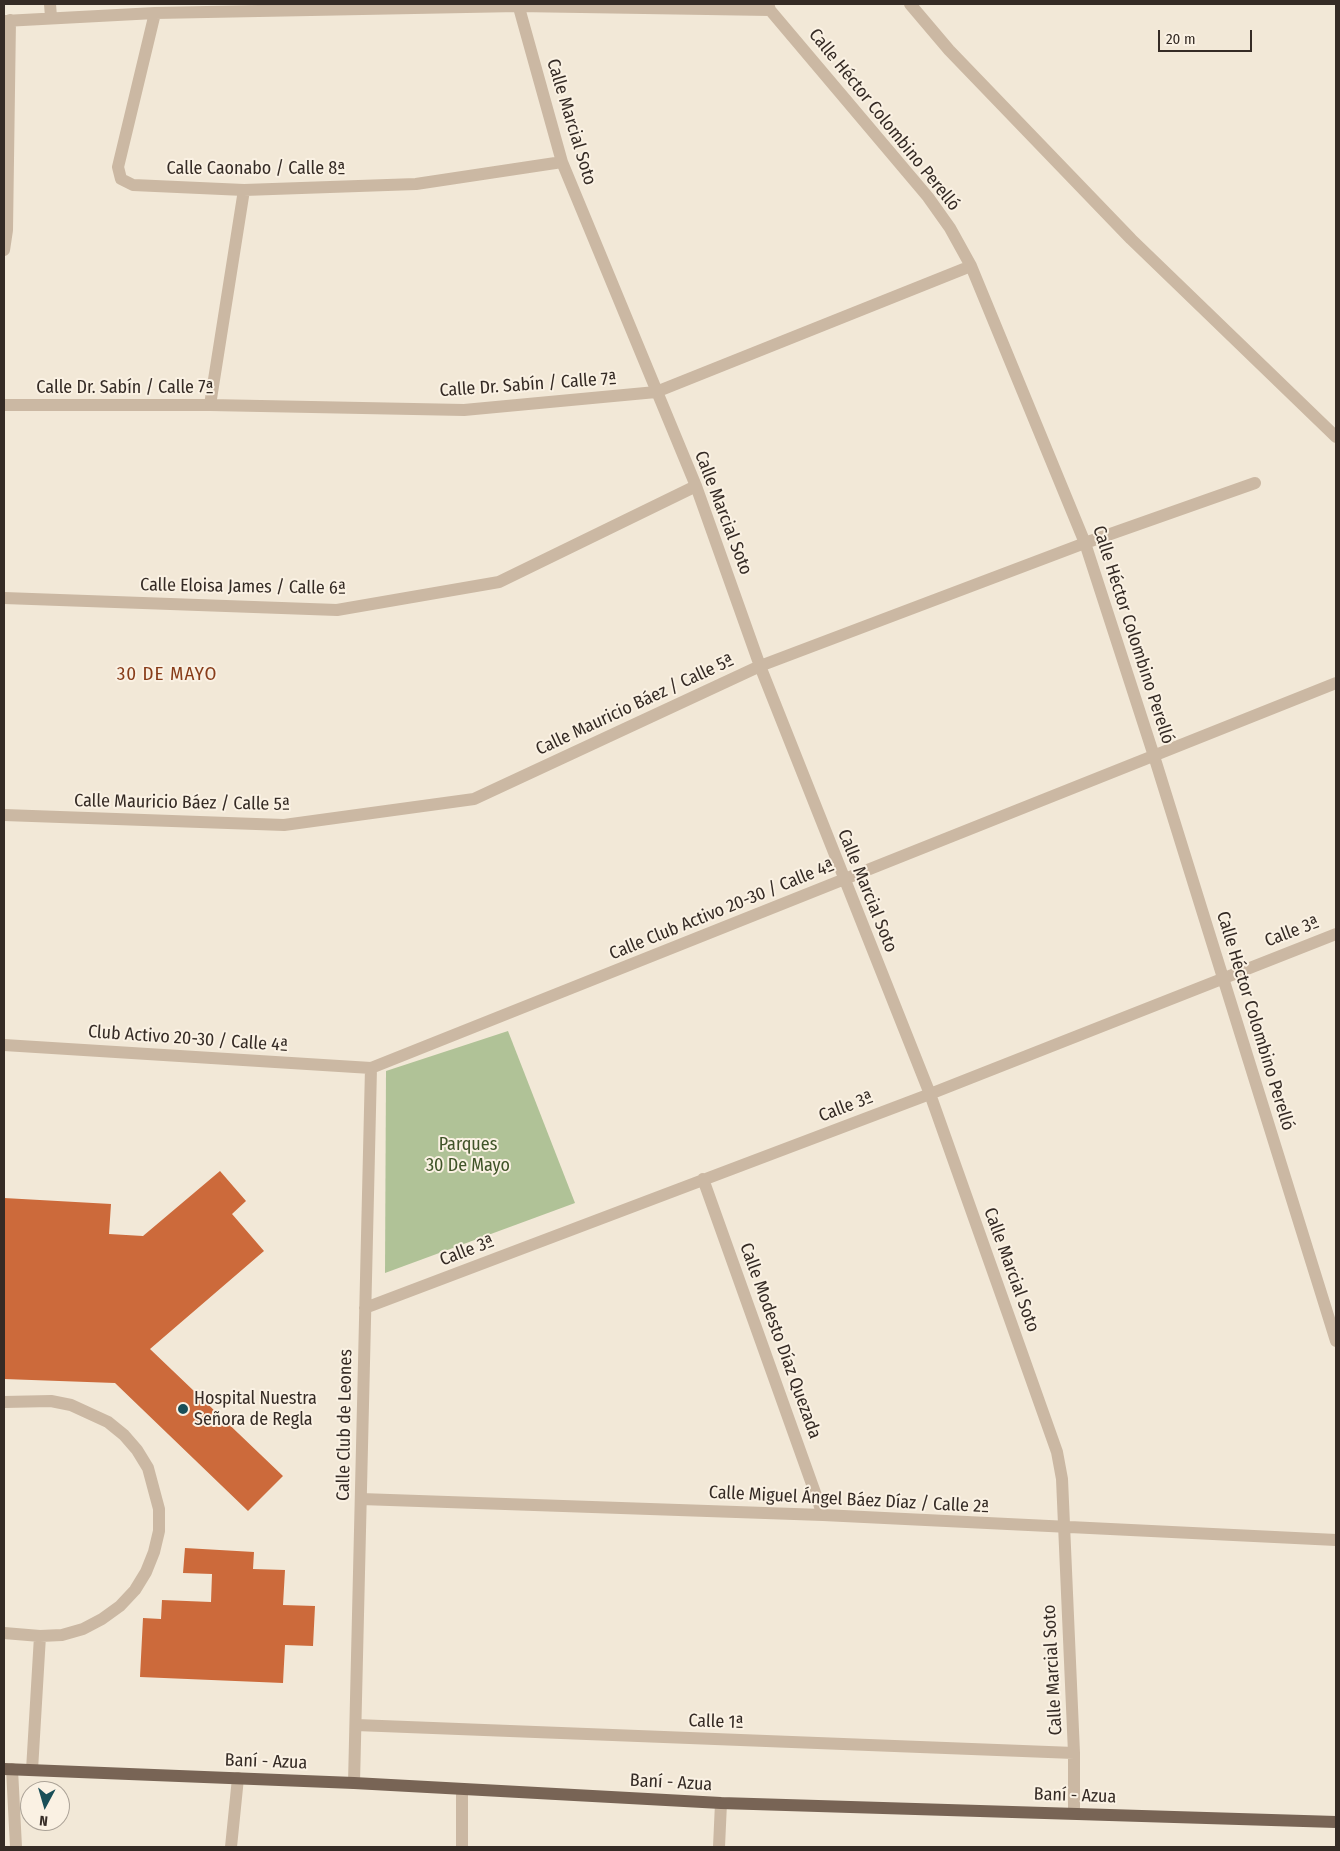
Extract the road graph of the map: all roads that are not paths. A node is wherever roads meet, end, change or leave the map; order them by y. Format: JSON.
{"nodes":[{"id":1,"x":910,"y":4,"type":"edge"},
{"id":2,"x":518,"y":5,"type":"edge"},
{"id":3,"x":769,"y":7,"type":"edge"},
{"id":4,"x":50,"y":10,"type":"edge"},
{"id":5,"x":155,"y":13,"type":"junction"},
{"id":6,"x":7,"y":20,"type":"edge"},
{"id":7,"x":562,"y":162,"type":"junction"},
{"id":8,"x":244,"y":190,"type":"junction"},
{"id":9,"x":4,"y":250,"type":"edge"},
{"id":10,"x":971,"y":266,"type":"junction"},
{"id":11,"x":656,"y":392,"type":"junction"},
{"id":12,"x":210,"y":404,"type":"junction"},
{"id":13,"x":4,"y":405,"type":"edge"},
{"id":14,"x":1336,"y":437,"type":"edge"},
{"id":15,"x":1254,"y":483,"type":"dead end"},
{"id":16,"x":696,"y":486,"type":"junction"},
{"id":17,"x":1085,"y":543,"type":"junction"},
{"id":18,"x":4,"y":598,"type":"edge"},
{"id":19,"x":760,"y":666,"type":"junction"},
{"id":20,"x":1336,"y":683,"type":"edge"},
{"id":21,"x":1154,"y":756,"type":"junction"},
{"id":22,"x":4,"y":815,"type":"edge"},
{"id":23,"x":844,"y":880,"type":"junction"},
{"id":24,"x":1336,"y":934,"type":"edge"},
{"id":25,"x":1222,"y":978,"type":"junction"},
{"id":26,"x":4,"y":1045,"type":"edge"},
{"id":27,"x":371,"y":1068,"type":"junction"},
{"id":28,"x":930,"y":1094,"type":"junction"},
{"id":29,"x":703,"y":1179,"type":"junction"},
{"id":30,"x":366,"y":1308,"type":"junction"},
{"id":31,"x":1336,"y":1341,"type":"edge"},
{"id":32,"x":4,"y":1402,"type":"edge"},
{"id":33,"x":361,"y":1499,"type":"junction"},
{"id":34,"x":823,"y":1515,"type":"junction"},
{"id":35,"x":1064,"y":1528,"type":"junction"},
{"id":36,"x":1336,"y":1540,"type":"edge"},
{"id":37,"x":4,"y":1633,"type":"edge"},
{"id":38,"x":40,"y":1636,"type":"junction"},
{"id":39,"x":356,"y":1725,"type":"junction"},
{"id":40,"x":1074,"y":1754,"type":"junction"},
{"id":41,"x":8,"y":1769,"type":"edge"},
{"id":42,"x":32,"y":1770,"type":"junction"},
{"id":43,"x":238,"y":1778,"type":"junction"},
{"id":44,"x":354,"y":1783,"type":"junction"},
{"id":45,"x":462,"y":1789,"type":"junction"},
{"id":46,"x":720,"y":1803,"type":"junction"},
{"id":47,"x":1074,"y":1813,"type":"junction"},
{"id":48,"x":1336,"y":1822,"type":"edge"},
{"id":49,"x":16,"y":1847,"type":"edge"},
{"id":50,"x":231,"y":1847,"type":"edge"},
{"id":51,"x":462,"y":1847,"type":"edge"},
{"id":52,"x":720,"y":1847,"type":"edge"}],
"edges":[{"from":1,"to":14,"type":"street"},
{"from":2,"to":3,"type":"street"},
{"from":2,"to":5,"type":"street"},
{"from":2,"to":7,"type":"street","name":"Calle Marcial Soto"},
{"from":3,"to":10,"type":"street","name":"Calle Héctor Colombino Perelló"},
{"from":4,"to":5,"type":"street"},
{"from":4,"to":6,"type":"street"},
{"from":5,"to":8,"type":"street","name":"Calle Caonabo / Calle 8ª"},
{"from":6,"to":9,"type":"street"},
{"from":7,"to":8,"type":"street","name":"Calle Caonabo / Calle 8ª"},
{"from":7,"to":11,"type":"street","name":"Calle Marcial Soto"},
{"from":8,"to":12,"type":"street"},
{"from":10,"to":11,"type":"street","name":"Calle Dr. Sabín / Calle 7ª"},
{"from":10,"to":17,"type":"street","name":"Calle Héctor Colombino Perelló"},
{"from":11,"to":12,"type":"street","name":"Calle Dr. Sabín / Calle 7ª"},
{"from":11,"to":16,"type":"street","name":"Calle Marcial Soto"},
{"from":12,"to":13,"type":"street","name":"Calle Dr. Sabín / Calle 7ª"},
{"from":15,"to":17,"type":"street","name":"Calle Mauricio Báez / Calle 5ª"},
{"from":16,"to":18,"type":"street","name":"Calle Eloisa James / Calle 6ª"},
{"from":16,"to":19,"type":"street","name":"Calle Marcial Soto"},
{"from":17,"to":19,"type":"street","name":"Calle Mauricio Báez / Calle 5ª"},
{"from":17,"to":21,"type":"street","name":"Calle Héctor Colombino Perelló"},
{"from":19,"to":22,"type":"street","name":"Calle Mauricio Báez / Calle 5ª"},
{"from":19,"to":23,"type":"street","name":"Calle Marcial Soto"},
{"from":20,"to":21,"type":"street","name":"Calle Club Activo 20-30 / Calle 4ª"},
{"from":21,"to":23,"type":"street","name":"Calle Club Activo 20-30 / Calle 4ª"},
{"from":21,"to":25,"type":"street","name":"Calle Héctor Colombino Perelló"},
{"from":23,"to":27,"type":"street","name":"Calle Club Activo 20-30 / Calle 4ª"},
{"from":23,"to":28,"type":"street","name":"Calle Marcial Soto"},
{"from":24,"to":25,"type":"street","name":"Calle 3ª"},
{"from":25,"to":28,"type":"street","name":"Calle 3ª"},
{"from":25,"to":31,"type":"street","name":"Calle Héctor Colombino Perelló"},
{"from":26,"to":27,"type":"street","name":"Club Activo 20-30 / Calle 4ª"},
{"from":27,"to":30,"type":"street","name":"Calle Club de Leones"},
{"from":28,"to":29,"type":"street","name":"Calle 3ª"},
{"from":28,"to":35,"type":"street","name":"Calle Marcial Soto"},
{"from":29,"to":30,"type":"street","name":"Calle 3ª"},
{"from":29,"to":34,"type":"street","name":"Calle Modesto Díaz Quezada"},
{"from":30,"to":33,"type":"street","name":"Calle Club de Leones"},
{"from":32,"to":38,"type":"street"},
{"from":33,"to":34,"type":"street","name":"Calle Miguel Ángel Báez Díaz / Calle 2ª"},
{"from":33,"to":39,"type":"street","name":"Calle Club de Leones"},
{"from":34,"to":35,"type":"street","name":"Calle Miguel Ángel Báez Díaz / Calle 2ª"},
{"from":35,"to":36,"type":"street","name":"Calle Miguel Ángel Báez Díaz / Calle 2ª"},
{"from":35,"to":40,"type":"street","name":"Calle Marcial Soto"},
{"from":37,"to":38,"type":"street"},
{"from":38,"to":42,"type":"street"},
{"from":39,"to":40,"type":"street","name":"Calle 1ª"},
{"from":39,"to":44,"type":"street","name":"Calle Club de Leones"},
{"from":40,"to":47,"type":"street","name":"Calle Marcial Soto"},
{"from":41,"to":42,"type":"main road","name":"Baní - Azua"},
{"from":41,"to":49,"type":"street"},
{"from":42,"to":43,"type":"main road","name":"Baní - Azua"},
{"from":43,"to":44,"type":"main road","name":"Baní - Azua"},
{"from":43,"to":50,"type":"street"},
{"from":44,"to":45,"type":"main road","name":"Baní - Azua"},
{"from":45,"to":46,"type":"main road","name":"Baní - Azua"},
{"from":45,"to":51,"type":"street"},
{"from":46,"to":47,"type":"main road","name":"Baní - Azua"},
{"from":46,"to":52,"type":"street"},
{"from":47,"to":48,"type":"main road","name":"Baní - Azua"}]}
